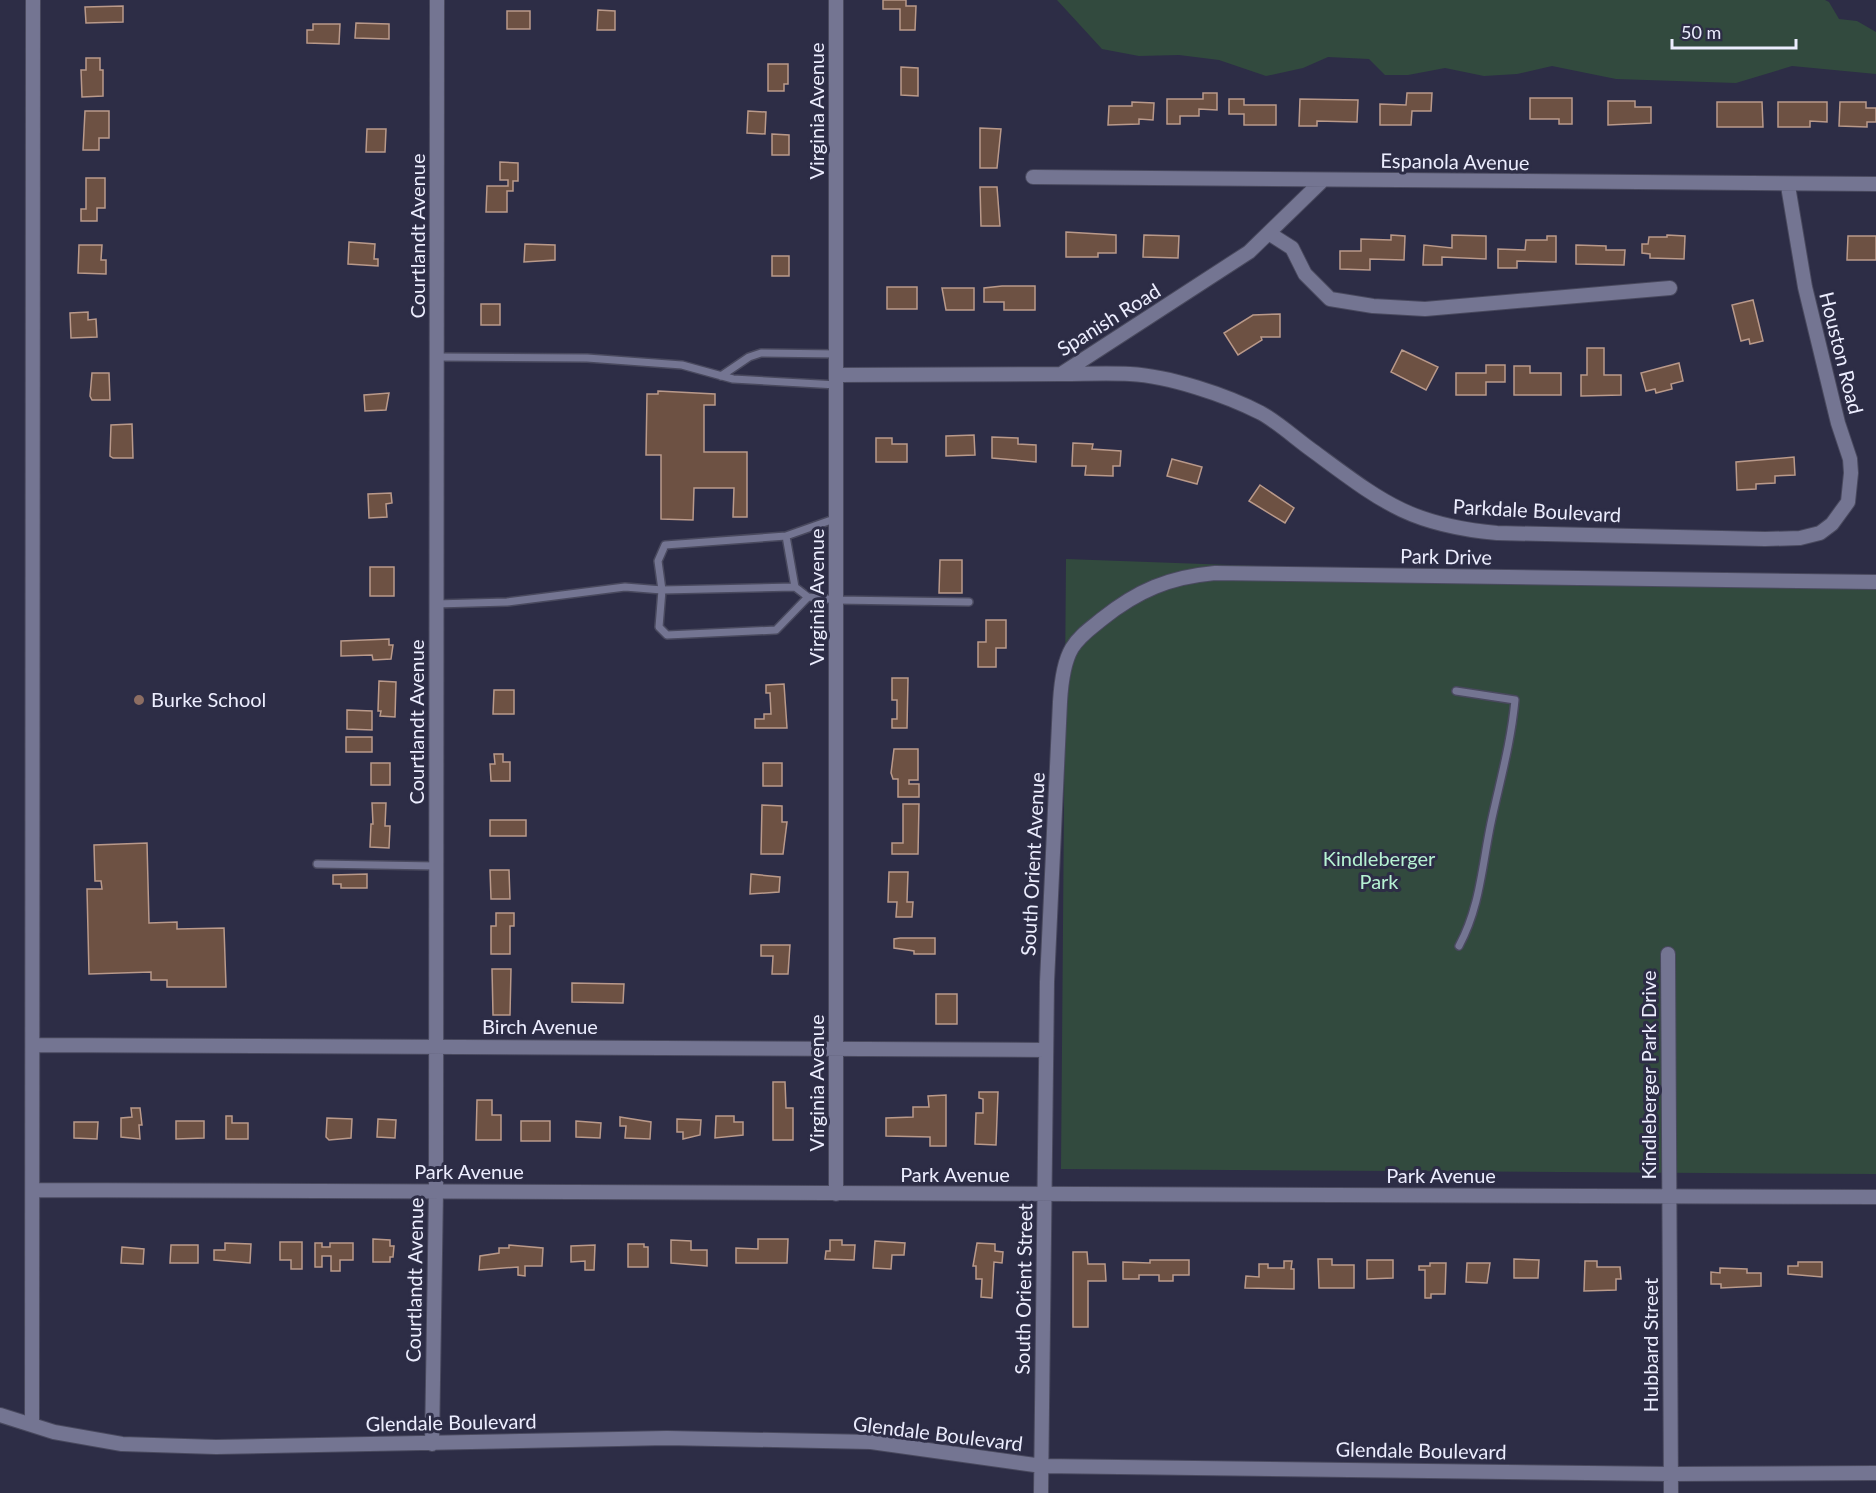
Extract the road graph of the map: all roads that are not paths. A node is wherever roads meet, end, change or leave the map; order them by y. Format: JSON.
{"nodes":[{"id":1,"x":33,"y":0,"type":"edge"},
{"id":2,"x":437,"y":0,"type":"edge"},
{"id":3,"x":836,"y":0,"type":"edge"},
{"id":4,"x":1033,"y":177,"type":"dead end"},
{"id":5,"x":1323,"y":180,"type":"junction"},
{"id":6,"x":1876,"y":184,"type":"edge"},
{"id":7,"x":1788,"y":186,"type":"junction"},
{"id":8,"x":1270,"y":234,"type":"junction"},
{"id":9,"x":1670,"y":288,"type":"dead end"},
{"id":10,"x":837,"y":354,"type":"junction"},
{"id":11,"x":437,"y":357,"type":"junction"},
{"id":12,"x":1061,"y":374,"type":"junction"},
{"id":13,"x":721,"y":376,"type":"junction"},
{"id":14,"x":837,"y":380,"type":"junction"},
{"id":15,"x":837,"y":518,"type":"junction"},
{"id":16,"x":1832,"y":524,"type":"joint"},
{"id":17,"x":786,"y":536,"type":"junction"},
{"id":18,"x":1876,"y":582,"type":"edge"},
{"id":19,"x":795,"y":587,"type":"junction"},
{"id":20,"x":662,"y":590,"type":"junction"},
{"id":21,"x":808,"y":597,"type":"junction"},
{"id":22,"x":837,"y":600,"type":"junction"},
{"id":23,"x":969,"y":602,"type":"dead end"},
{"id":24,"x":436,"y":604,"type":"junction"},
{"id":25,"x":1062,"y":679,"type":"joint"},
{"id":26,"x":1456,"y":691,"type":"dead end"},
{"id":27,"x":317,"y":864,"type":"dead end"},
{"id":28,"x":436,"y":866,"type":"junction"},
{"id":29,"x":1459,"y":946,"type":"dead end"},
{"id":30,"x":1668,"y":954,"type":"dead end"},
{"id":31,"x":34,"y":1046,"type":"junction"},
{"id":32,"x":436,"y":1046,"type":"junction"},
{"id":33,"x":836,"y":1048,"type":"junction"},
{"id":34,"x":1046,"y":1050,"type":"junction"},
{"id":35,"x":33,"y":1190,"type":"junction"},
{"id":36,"x":436,"y":1191,"type":"junction"},
{"id":37,"x":836,"y":1194,"type":"junction"},
{"id":38,"x":1045,"y":1195,"type":"junction"},
{"id":39,"x":1669,"y":1196,"type":"junction"},
{"id":40,"x":1876,"y":1197,"type":"edge"},
{"id":41,"x":0,"y":1415,"type":"edge"},
{"id":42,"x":32,"y":1424,"type":"junction"},
{"id":43,"x":432,"y":1444,"type":"junction"},
{"id":44,"x":1042,"y":1466,"type":"junction"},
{"id":45,"x":1876,"y":1473,"type":"edge"},
{"id":46,"x":1671,"y":1474,"type":"junction"},
{"id":47,"x":1041,"y":1493,"type":"edge"},
{"id":48,"x":1671,"y":1493,"type":"edge"}],
"edges":[{"from":1,"to":31,"type":"street"},
{"from":2,"to":11,"type":"street","name":"Courtlandt Avenue"},
{"from":3,"to":10,"type":"street","name":"Virginia Avenue"},
{"from":4,"to":5,"type":"street","name":"Espanola Avenue"},
{"from":5,"to":7,"type":"street","name":"Espanola Avenue"},
{"from":5,"to":8,"type":"street","name":"Spanish Road"},
{"from":6,"to":7,"type":"street","name":"Espanola Avenue"},
{"from":7,"to":16,"type":"street","name":"Houston Road"},
{"from":8,"to":9,"type":"street"},
{"from":8,"to":12,"type":"street","name":"Spanish Road"},
{"from":10,"to":13,"type":"lane"},
{"from":10,"to":14,"type":"street","name":"Virginia Avenue"},
{"from":11,"to":13,"type":"lane"},
{"from":11,"to":24,"type":"street","name":"Courtlandt Avenue"},
{"from":12,"to":14,"type":"street","name":"Spanish Road"},
{"from":12,"to":16,"type":"street","name":"Parkdale Boulevard"},
{"from":13,"to":14,"type":"lane"},
{"from":14,"to":15,"type":"street","name":"Virginia Avenue"},
{"from":15,"to":17,"type":"lane"},
{"from":15,"to":22,"type":"street","name":"Virginia Avenue"},
{"from":17,"to":19,"type":"lane"},
{"from":17,"to":20,"type":"lane"},
{"from":18,"to":25,"type":"street","name":"Park Drive"},
{"from":19,"to":20,"type":"lane"},
{"from":19,"to":21,"type":"lane"},
{"from":20,"to":21,"type":"lane"},
{"from":20,"to":24,"type":"lane"},
{"from":21,"to":22,"type":"lane"},
{"from":22,"to":23,"type":"lane"},
{"from":22,"to":33,"type":"street","name":"Virginia Avenue"},
{"from":24,"to":28,"type":"street","name":"Courtlandt Avenue"},
{"from":25,"to":34,"type":"street","name":"South Orient Avenue"},
{"from":26,"to":29,"type":"lane"},
{"from":27,"to":28,"type":"lane"},
{"from":28,"to":32,"type":"street","name":"Courtlandt Avenue"},
{"from":30,"to":39,"type":"street","name":"Kindleberger Park Drive"},
{"from":31,"to":32,"type":"street","name":"Birch Avenue"},
{"from":31,"to":35,"type":"street"},
{"from":32,"to":33,"type":"street","name":"Birch Avenue"},
{"from":32,"to":36,"type":"street","name":"Courtlandt Avenue"},
{"from":33,"to":34,"type":"street","name":"Birch Avenue"},
{"from":33,"to":37,"type":"street","name":"Virginia Avenue"},
{"from":34,"to":38,"type":"street","name":"South Orient Street"},
{"from":35,"to":36,"type":"street","name":"Park Avenue"},
{"from":35,"to":42,"type":"street"},
{"from":36,"to":37,"type":"street","name":"Park Avenue"},
{"from":36,"to":43,"type":"street","name":"Courtlandt Avenue"},
{"from":37,"to":38,"type":"street","name":"Park Avenue"},
{"from":38,"to":39,"type":"street","name":"Park Avenue"},
{"from":38,"to":44,"type":"street","name":"South Orient Street"},
{"from":39,"to":40,"type":"street","name":"Park Avenue"},
{"from":39,"to":46,"type":"street","name":"Hubbard Street"},
{"from":41,"to":42,"type":"street","name":"Glendale Boulevard"},
{"from":42,"to":43,"type":"street","name":"Glendale Boulevard"},
{"from":43,"to":44,"type":"street","name":"Glendale Boulevard"},
{"from":44,"to":46,"type":"street","name":"Glendale Boulevard"},
{"from":44,"to":47,"type":"street","name":"South Orient Street"},
{"from":45,"to":46,"type":"street","name":"Glendale Boulevard"},
{"from":46,"to":48,"type":"street","name":"Hubbard Street"}]}
